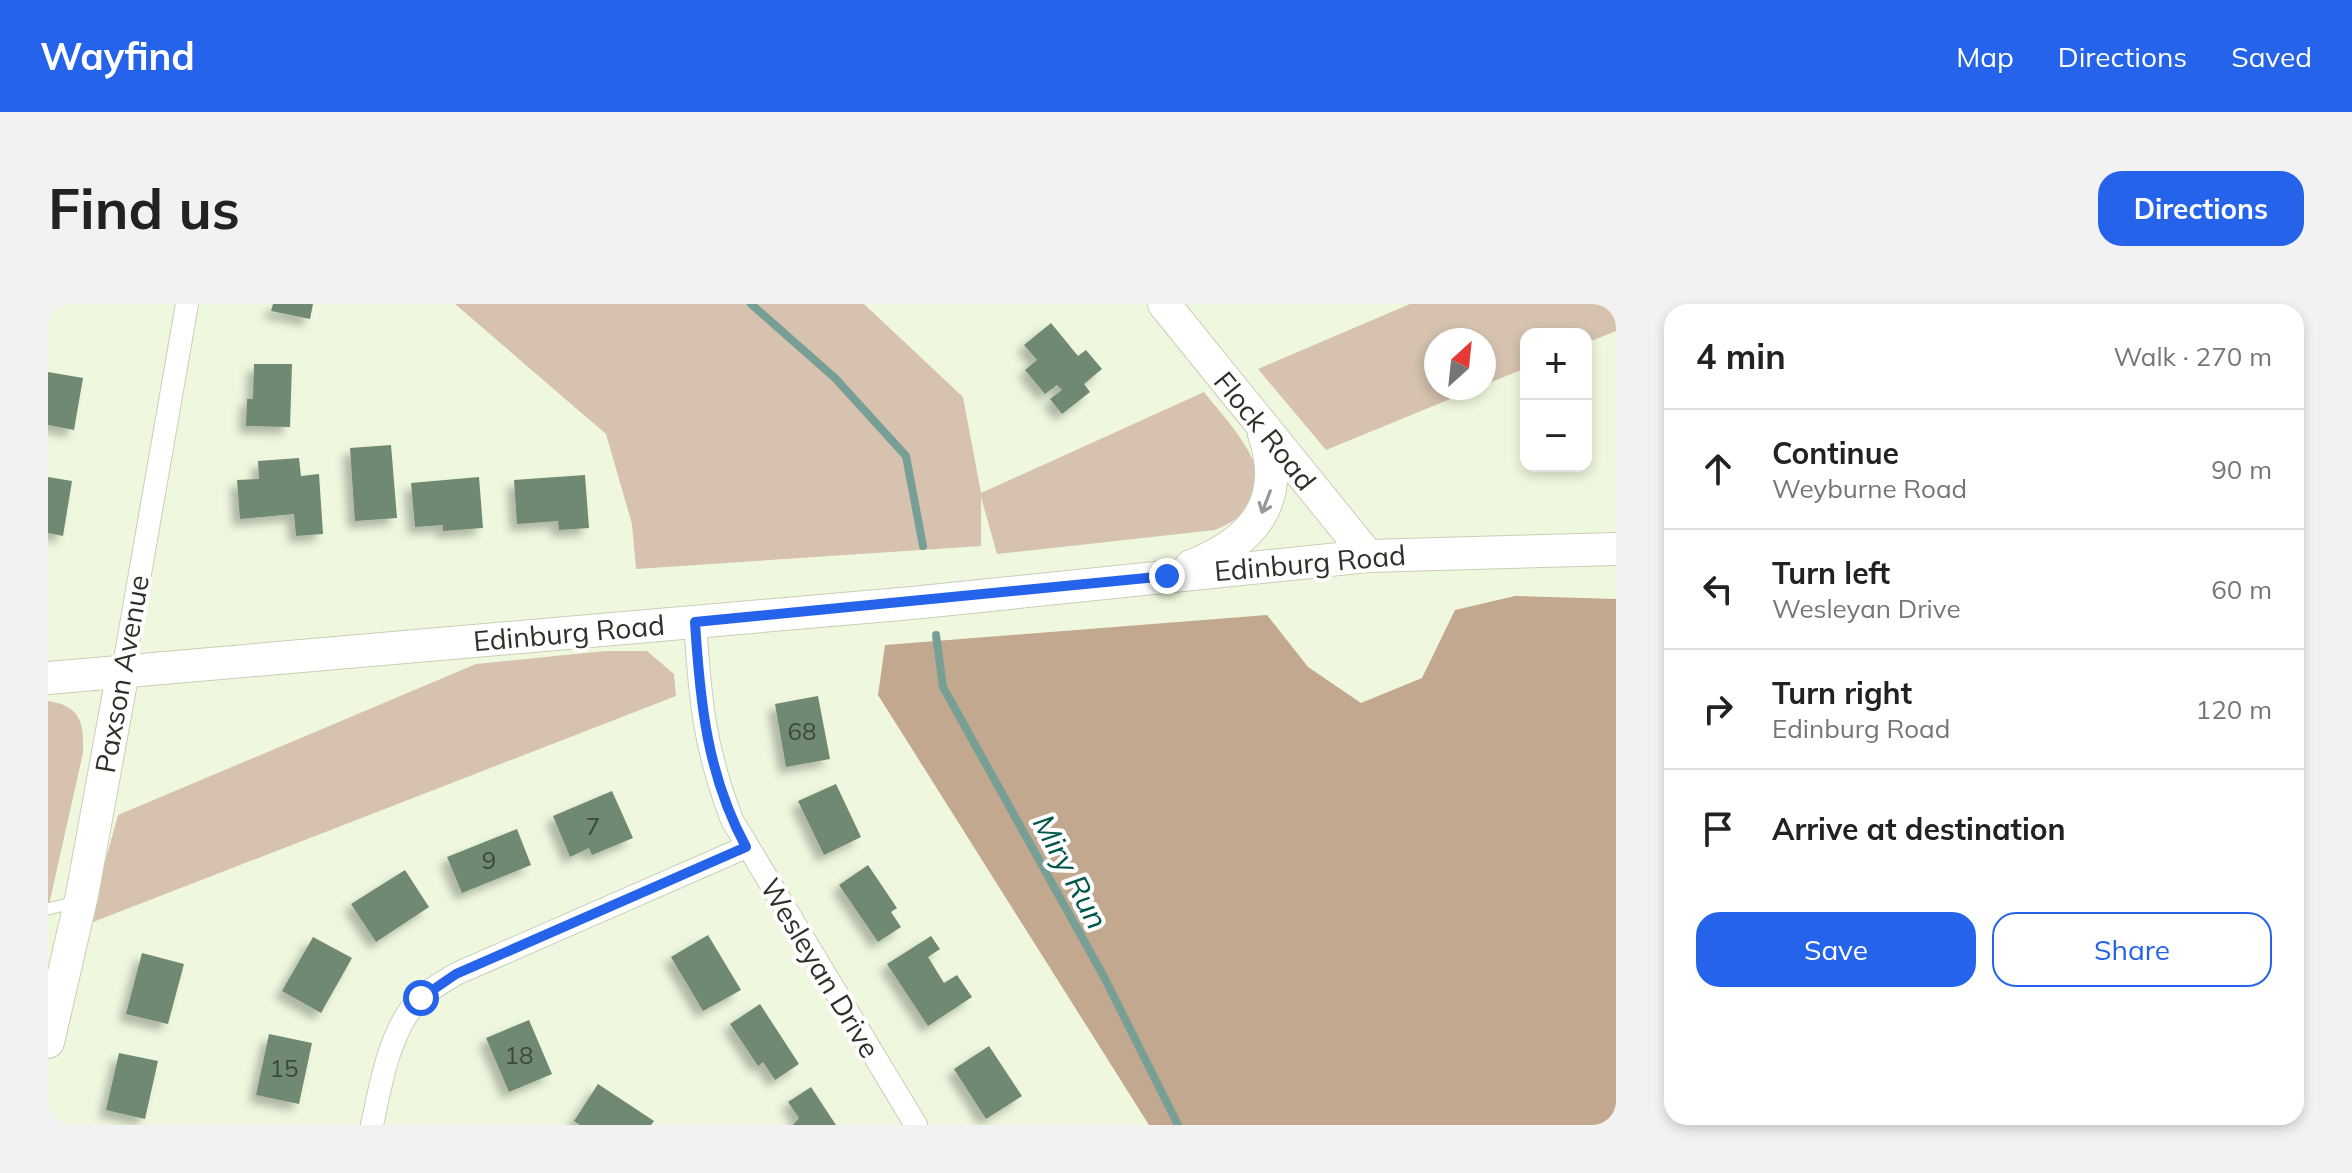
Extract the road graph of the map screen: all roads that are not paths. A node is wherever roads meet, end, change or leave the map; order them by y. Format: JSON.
{"nodes":[{"id":1,"x":187,"y":304,"type":"edge"},
{"id":2,"x":1164,"y":304,"type":"edge"},
{"id":3,"x":1262,"y":427,"type":"junction"},
{"id":4,"x":1616,"y":549,"type":"edge"},
{"id":5,"x":1368,"y":556,"type":"junction"},
{"id":6,"x":1167,"y":576,"type":"junction"},
{"id":7,"x":695,"y":622,"type":"junction"},
{"id":8,"x":123,"y":671,"type":"junction"},
{"id":9,"x":48,"y":678,"type":"edge"},
{"id":10,"x":746,"y":847,"type":"junction"},
{"id":11,"x":81,"y":901,"type":"junction"},
{"id":12,"x":48,"y":909,"type":"edge"},
{"id":13,"x":48,"y":1042,"type":"edge"},
{"id":14,"x":374,"y":1124,"type":"edge"},
{"id":15,"x":916,"y":1125,"type":"edge"}],
"edges":[{"from":1,"to":8,"type":"street","name":"Paxson Avenue"},
{"from":2,"to":3,"type":"main road","name":"Flock Road"},
{"from":3,"to":5,"type":"main road","name":"Flock Road"},
{"from":3,"to":6,"type":"main road","one_way":true},
{"from":4,"to":5,"type":"main road","name":"Edinburg Road"},
{"from":5,"to":6,"type":"main road","name":"Edinburg Road"},
{"from":6,"to":7,"type":"main road","name":"Edinburg Road"},
{"from":7,"to":8,"type":"main road","name":"Edinburg Road"},
{"from":7,"to":10,"type":"street","name":"Wesleyan Drive"},
{"from":8,"to":9,"type":"main road","name":"Edinburg Road"},
{"from":8,"to":11,"type":"main road","name":"Paxson Avenue"},
{"from":10,"to":14,"type":"street"},
{"from":10,"to":15,"type":"street","name":"Wesleyan Drive"},
{"from":11,"to":12,"type":"lane"},
{"from":11,"to":13,"type":"main road","name":"Paxson Avenue"}]}
